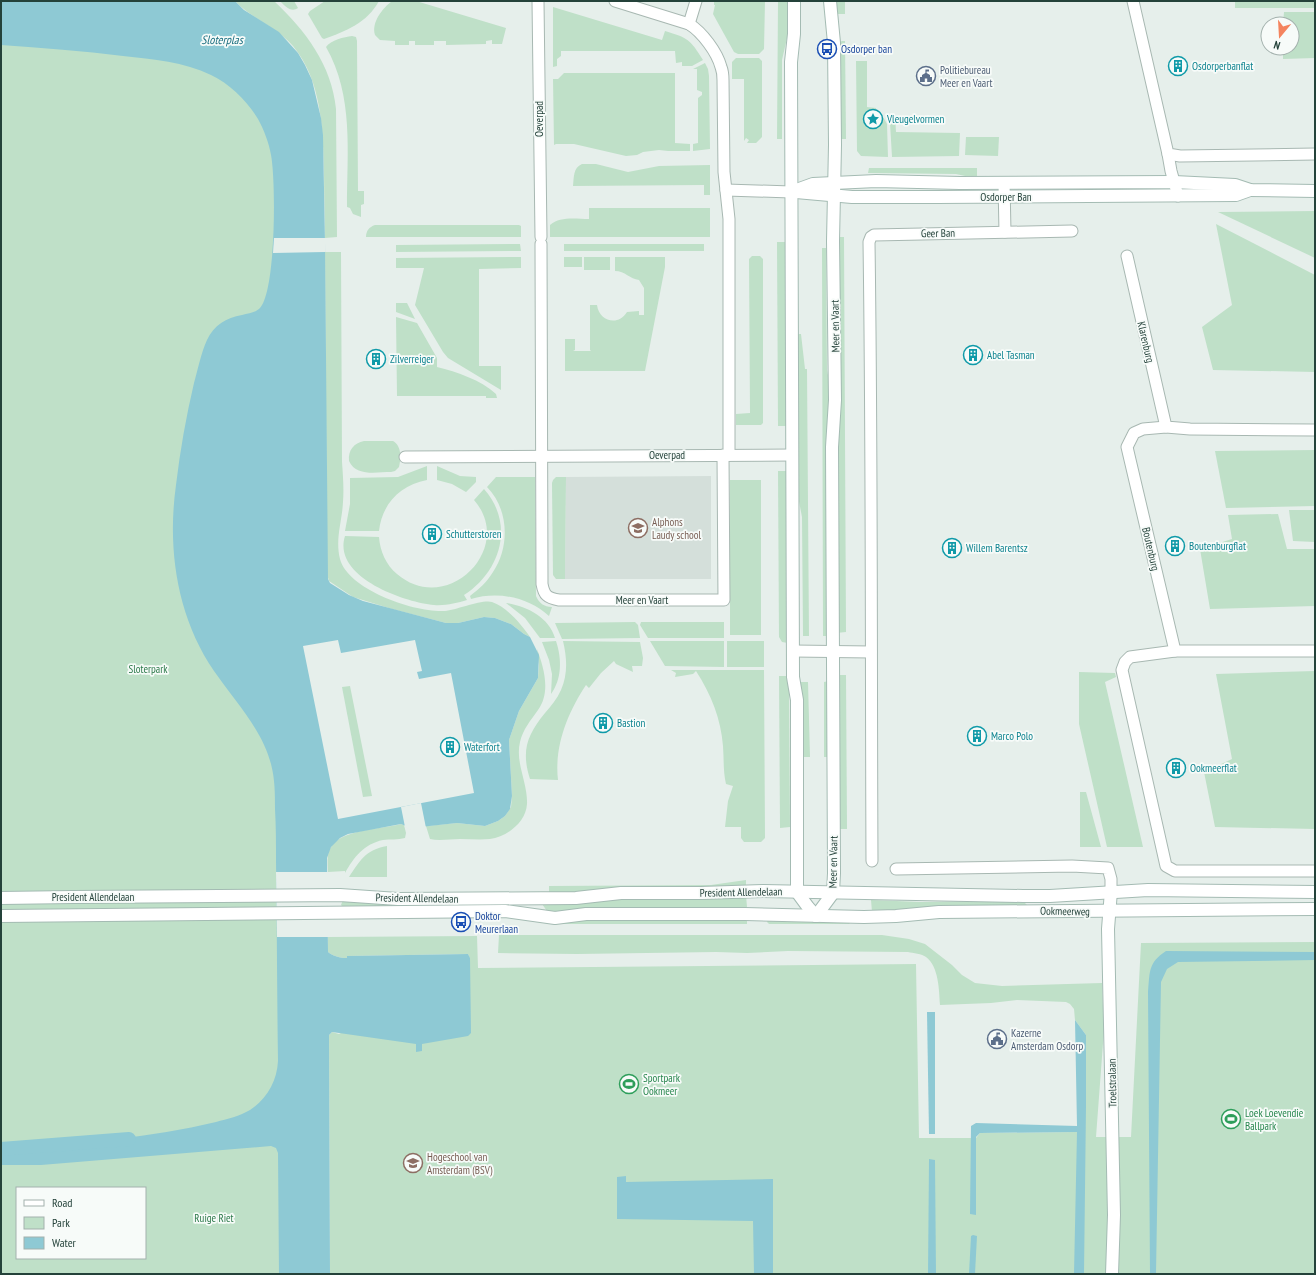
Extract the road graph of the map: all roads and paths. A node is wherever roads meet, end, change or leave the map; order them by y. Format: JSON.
{"nodes":[{"id":1,"x":538,"y":1,"type":"edge"},
{"id":2,"x":615,"y":1,"type":"edge"},
{"id":3,"x":696,"y":1,"type":"edge"},
{"id":4,"x":794,"y":1,"type":"edge"},
{"id":5,"x":830,"y":1,"type":"edge"},
{"id":6,"x":1134,"y":1,"type":"edge"},
{"id":7,"x":689,"y":24,"type":"junction"},
{"id":8,"x":1168,"y":154,"type":"junction"},
{"id":9,"x":1315,"y":154,"type":"edge"},
{"id":10,"x":834,"y":182,"type":"junction"},
{"id":11,"x":1174,"y":182,"type":"junction"},
{"id":12,"x":1004,"y":183,"type":"junction"},
{"id":13,"x":726,"y":190,"type":"junction"},
{"id":14,"x":1250,"y":190,"type":"junction"},
{"id":15,"x":1315,"y":191,"type":"edge"},
{"id":16,"x":791,"y":192,"type":"junction"},
{"id":17,"x":834,"y":195,"type":"junction"},
{"id":18,"x":1178,"y":196,"type":"junction"},
{"id":19,"x":1004,"y":197,"type":"junction"},
{"id":20,"x":1072,"y":231,"type":"dead end"},
{"id":21,"x":1006,"y":232,"type":"junction"},
{"id":22,"x":1127,"y":256,"type":"dead end"},
{"id":23,"x":1166,"y":428,"type":"junction"},
{"id":24,"x":1315,"y":430,"type":"edge"},
{"id":25,"x":541,"y":455,"type":"junction"},
{"id":26,"x":726,"y":455,"type":"junction"},
{"id":27,"x":792,"y":455,"type":"junction"},
{"id":28,"x":405,"y":457,"type":"dead end"},
{"id":29,"x":559,"y":600,"type":"joint"},
{"id":30,"x":793,"y":651,"type":"junction"},
{"id":31,"x":1175,"y":651,"type":"junction"},
{"id":32,"x":1315,"y":651,"type":"edge"},
{"id":33,"x":833,"y":652,"type":"junction"},
{"id":34,"x":870,"y":652,"type":"junction"},
{"id":35,"x":872,"y":861,"type":"dead end"},
{"id":36,"x":896,"y":869,"type":"dead end"},
{"id":37,"x":1315,"y":871,"type":"edge"},
{"id":38,"x":1111,"y":891,"type":"junction"},
{"id":39,"x":797,"y":892,"type":"junction"},
{"id":40,"x":833,"y":892,"type":"junction"},
{"id":41,"x":1315,"y":892,"type":"edge"},
{"id":42,"x":1,"y":898,"type":"edge"},
{"id":43,"x":1315,"y":908,"type":"edge"},
{"id":44,"x":1109,"y":911,"type":"junction"},
{"id":45,"x":1,"y":916,"type":"edge"},
{"id":46,"x":816,"y":916,"type":"junction"},
{"id":47,"x":1112,"y":1274,"type":"edge"}],
"edges":[{"from":1,"to":25,"type":"street","name":"Oeverpad"},
{"from":2,"to":7,"type":"street"},
{"from":3,"to":7,"type":"street"},
{"from":4,"to":16,"type":"main road"},
{"from":5,"to":10,"type":"main road","name":"Meer en Vaart"},
{"from":6,"to":8,"type":"street"},
{"from":7,"to":13,"type":"street","name":"Meer en Vaart"},
{"from":8,"to":9,"type":"street"},
{"from":8,"to":11,"type":"street"},
{"from":10,"to":12,"type":"main road","name":"Osdorper Ban"},
{"from":10,"to":16,"type":"main road","name":"Osdorper Ban"},
{"from":10,"to":17,"type":"main road","name":"Meer en Vaart"},
{"from":11,"to":12,"type":"main road","name":"Osdorper Ban"},
{"from":11,"to":14,"type":"main road","name":"Osdorper Ban"},
{"from":11,"to":18,"type":"street"},
{"from":12,"to":19,"type":"street"},
{"from":13,"to":16,"type":"street"},
{"from":13,"to":26,"type":"street","name":"Meer en Vaart"},
{"from":14,"to":15,"type":"main road","name":"Osdorper Ban"},
{"from":14,"to":18,"type":"main road","name":"Osdorper Ban"},
{"from":16,"to":17,"type":"main road","name":"Osdorper Ban"},
{"from":16,"to":27,"type":"main road"},
{"from":17,"to":19,"type":"main road","name":"Osdorper Ban"},
{"from":17,"to":33,"type":"main road","name":"Meer en Vaart"},
{"from":18,"to":19,"type":"main road","name":"Osdorper Ban"},
{"from":19,"to":21,"type":"street"},
{"from":20,"to":21,"type":"street","name":"Geer Ban"},
{"from":21,"to":34,"type":"street","name":"Geer Ban"},
{"from":22,"to":23,"type":"street","name":"Klarenburg"},
{"from":23,"to":24,"type":"street"},
{"from":23,"to":31,"type":"street","name":"Boutenburg"},
{"from":25,"to":26,"type":"street","name":"Oeverpad"},
{"from":25,"to":28,"type":"street","name":"Oeverpad"},
{"from":25,"to":29,"type":"street","name":"Oeverpad"},
{"from":26,"to":27,"type":"street","name":"Oeverpad"},
{"from":26,"to":29,"type":"street","name":"Meer en Vaart"},
{"from":27,"to":30,"type":"main road"},
{"from":30,"to":33,"type":"street"},
{"from":30,"to":39,"type":"main road"},
{"from":31,"to":32,"type":"street"},
{"from":31,"to":37,"type":"street"},
{"from":33,"to":34,"type":"street"},
{"from":33,"to":40,"type":"main road","name":"Meer en Vaart"},
{"from":34,"to":35,"type":"street"},
{"from":36,"to":38,"type":"street"},
{"from":38,"to":40,"type":"main road","name":"Ookmeerweg"},
{"from":38,"to":41,"type":"main road","name":"Ookmeerweg"},
{"from":38,"to":44,"type":"main road","name":"Troelstralaan"},
{"from":39,"to":40,"type":"main road","name":"President Allendelaan"},
{"from":39,"to":42,"type":"main road","name":"President Allendelaan"},
{"from":39,"to":46,"type":"main road"},
{"from":40,"to":46,"type":"main road","name":"Meer en Vaart"},
{"from":43,"to":44,"type":"main road","name":"Ookmeerweg"},
{"from":44,"to":46,"type":"main road","name":"Ookmeerweg"},
{"from":44,"to":47,"type":"main road","name":"Troelstralaan"},
{"from":45,"to":46,"type":"main road","name":"President Allendelaan"}]}
